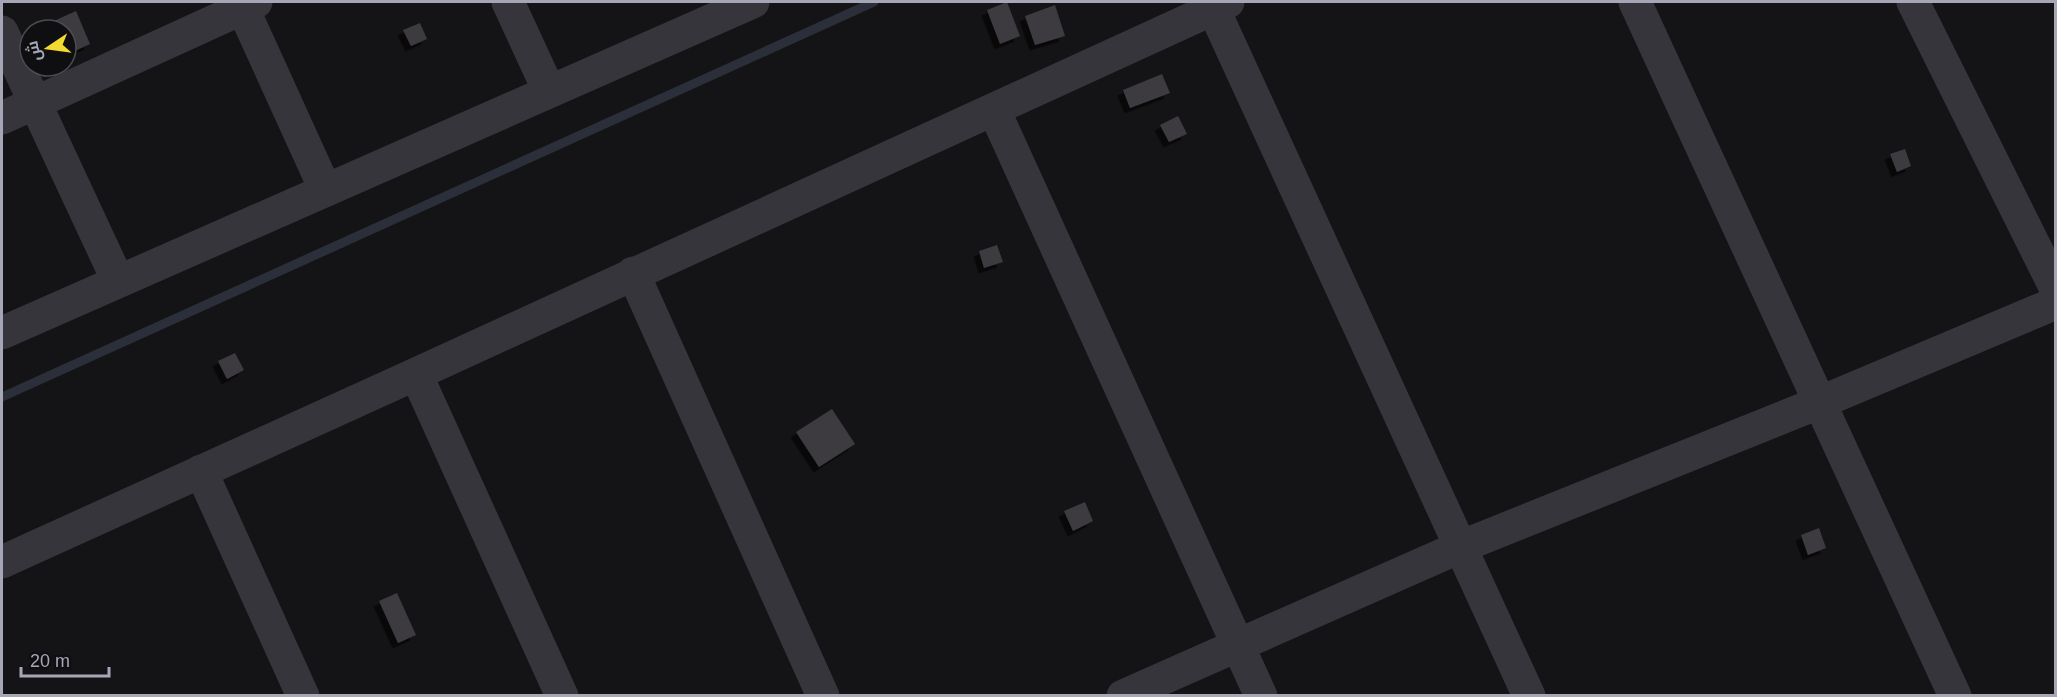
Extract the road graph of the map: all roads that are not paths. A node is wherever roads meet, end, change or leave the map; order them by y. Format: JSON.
{"nodes":[{"id":1,"x":508,"y":2,"type":"edge"},
{"id":2,"x":753,"y":2,"type":"edge"},
{"id":3,"x":1635,"y":2,"type":"edge"},
{"id":4,"x":1913,"y":2,"type":"edge"},
{"id":5,"x":246,"y":4,"type":"edge"},
{"id":6,"x":1221,"y":5,"type":"edge"},
{"id":7,"x":2,"y":32,"type":"edge"},
{"id":8,"x":549,"y":91,"type":"junction"},
{"id":9,"x":34,"y":104,"type":"junction"},
{"id":10,"x":994,"y":110,"type":"junction"},
{"id":11,"x":2,"y":118,"type":"edge"},
{"id":12,"x":325,"y":189,"type":"junction"},
{"id":13,"x":633,"y":273,"type":"junction"},
{"id":14,"x":118,"y":281,"type":"junction"},
{"id":15,"x":2055,"y":289,"type":"edge"},
{"id":16,"x":2055,"y":303,"type":"edge"},
{"id":17,"x":2,"y":333,"type":"edge"},
{"id":18,"x":416,"y":374,"type":"junction"},
{"id":19,"x":1821,"y":402,"type":"junction"},
{"id":20,"x":201,"y":471,"type":"junction"},
{"id":21,"x":1460,"y":547,"type":"junction"},
{"id":22,"x":2,"y":562,"type":"edge"},
{"id":23,"x":1238,"y":646,"type":"junction"},
{"id":24,"x":303,"y":696,"type":"edge"},
{"id":25,"x":562,"y":696,"type":"edge"},
{"id":26,"x":823,"y":696,"type":"edge"},
{"id":27,"x":1124,"y":696,"type":"edge"},
{"id":28,"x":1261,"y":696,"type":"edge"},
{"id":29,"x":1530,"y":696,"type":"edge"},
{"id":30,"x":1955,"y":696,"type":"edge"}],
"edges":[{"from":1,"to":8,"type":"street"},
{"from":2,"to":8,"type":"street"},
{"from":3,"to":19,"type":"street"},
{"from":4,"to":15,"type":"street"},
{"from":5,"to":9,"type":"street"},
{"from":5,"to":12,"type":"street"},
{"from":6,"to":10,"type":"street"},
{"from":6,"to":21,"type":"street"},
{"from":7,"to":9,"type":"street"},
{"from":8,"to":12,"type":"street"},
{"from":9,"to":11,"type":"street"},
{"from":9,"to":14,"type":"street"},
{"from":10,"to":13,"type":"street"},
{"from":10,"to":23,"type":"street"},
{"from":12,"to":14,"type":"street"},
{"from":13,"to":18,"type":"street"},
{"from":13,"to":26,"type":"street"},
{"from":14,"to":17,"type":"street"},
{"from":16,"to":19,"type":"street"},
{"from":18,"to":20,"type":"street"},
{"from":18,"to":25,"type":"street"},
{"from":19,"to":21,"type":"street"},
{"from":19,"to":30,"type":"street"},
{"from":20,"to":22,"type":"street"},
{"from":20,"to":24,"type":"street"},
{"from":21,"to":23,"type":"street"},
{"from":21,"to":29,"type":"street"},
{"from":23,"to":27,"type":"street"},
{"from":23,"to":28,"type":"street"}]}
